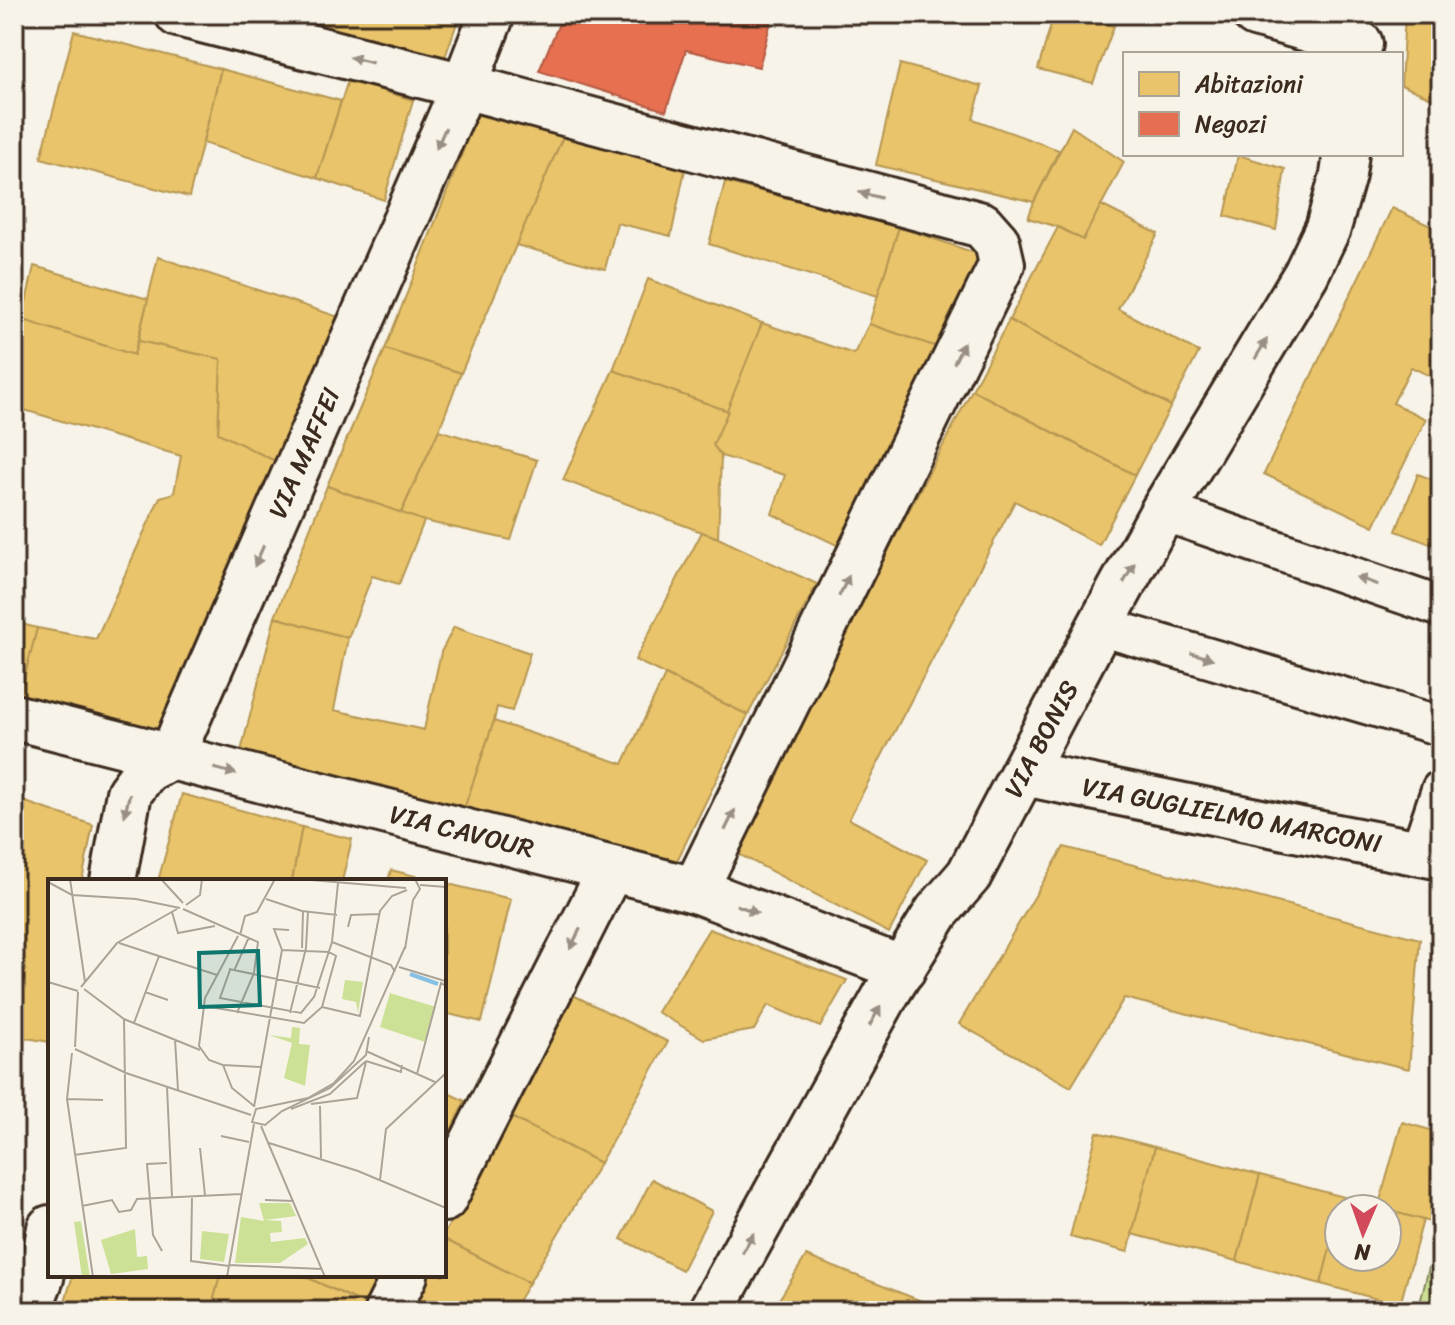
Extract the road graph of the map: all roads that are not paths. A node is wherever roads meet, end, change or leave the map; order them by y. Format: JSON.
{"nodes":[{"id":1,"x":178,"y":14,"type":"edge"},
{"id":2,"x":492,"y":14,"type":"edge"},
{"id":3,"x":1255,"y":14,"type":"edge"},
{"id":4,"x":1361,"y":37,"type":"edge"},
{"id":5,"x":464,"y":86,"type":"junction"},
{"id":6,"x":1346,"y":156,"type":"edge"},
{"id":7,"x":1163,"y":511,"type":"junction"},
{"id":8,"x":1441,"y":607,"type":"edge"},
{"id":9,"x":1100,"y":626,"type":"junction"},
{"id":10,"x":14,"y":717,"type":"edge"},
{"id":11,"x":1441,"y":726,"type":"edge"},
{"id":12,"x":171,"y":757,"type":"junction"},
{"id":13,"x":1024,"y":773,"type":"junction"},
{"id":14,"x":1441,"y":790,"type":"edge"},
{"id":15,"x":1431,"y":855,"type":"edge"},
{"id":16,"x":611,"y":869,"type":"junction"},
{"id":17,"x":113,"y":879,"type":"edge"},
{"id":18,"x":695,"y":890,"type":"junction"},
{"id":19,"x":903,"y":969,"type":"junction"},
{"id":20,"x":446,"y":1195,"type":"edge"},
{"id":21,"x":48,"y":1239,"type":"edge"},
{"id":22,"x":404,"y":1277,"type":"edge"},
{"id":23,"x":28,"y":1311,"type":"edge"},
{"id":24,"x":387,"y":1311,"type":"edge"},
{"id":25,"x":711,"y":1311,"type":"edge"}],
"edges":[{"from":5,"to":1,"type":"street","one_way":true},
{"from":2,"to":5,"type":"street","name":"VIA MAFFEI"},
{"from":3,"to":4,"type":"street"},
{"from":5,"to":12,"type":"street","name":"VIA MAFFEI","one_way":true},
{"from":18,"to":5,"type":"street","one_way":true},
{"from":7,"to":6,"type":"street","name":"VIA BONIS","one_way":true},
{"from":8,"to":7,"type":"lane","one_way":true},
{"from":9,"to":7,"type":"street","name":"VIA BONIS","one_way":true},
{"from":9,"to":11,"type":"lane","one_way":true},
{"from":9,"to":13,"type":"street","name":"VIA BONIS"},
{"from":10,"to":12,"type":"street","name":"VIA CAVOUR"},
{"from":12,"to":16,"type":"street","name":"VIA CAVOUR","one_way":true},
{"from":12,"to":17,"type":"street","one_way":true},
{"from":13,"to":15,"type":"street","name":"VIA GUGLIELMO MARCONI"},
{"from":13,"to":19,"type":"street","name":"VIA BONIS"},
{"from":14,"to":15,"type":"lane"},
{"from":16,"to":18,"type":"street","name":"VIA CAVOUR"},
{"from":16,"to":20,"type":"street","one_way":true},
{"from":18,"to":19,"type":"street","name":"VIA CAVOUR","one_way":true},
{"from":25,"to":19,"type":"street","name":"VIA BONIS","one_way":true},
{"from":21,"to":23,"type":"street"},
{"from":22,"to":24,"type":"street"}]}
